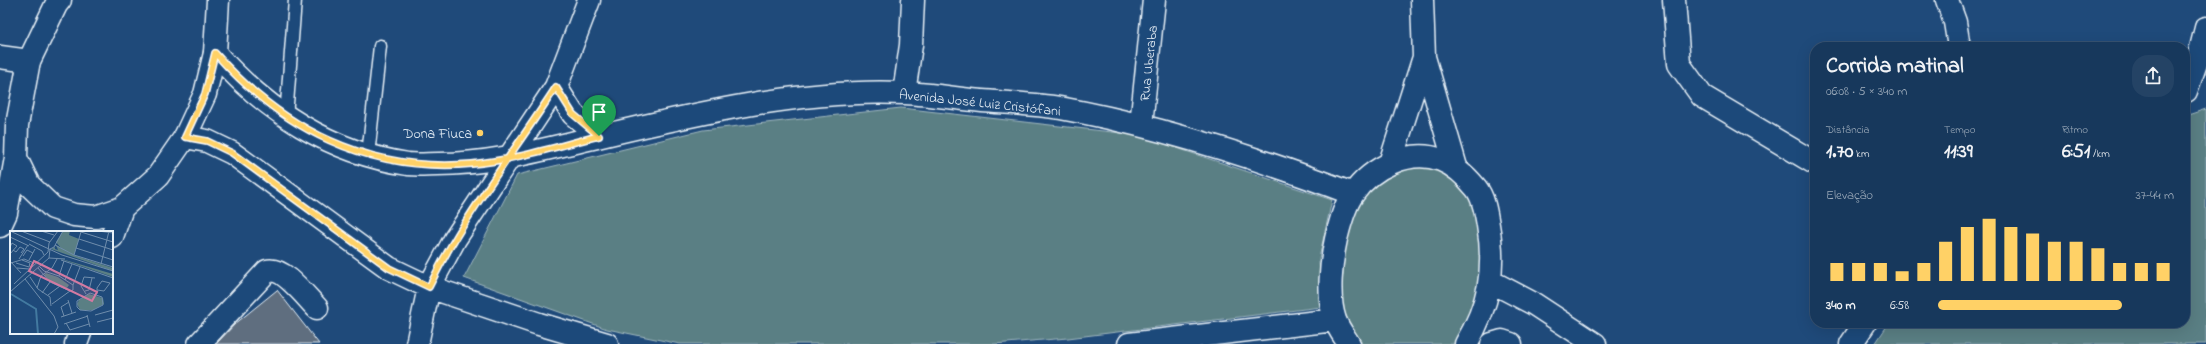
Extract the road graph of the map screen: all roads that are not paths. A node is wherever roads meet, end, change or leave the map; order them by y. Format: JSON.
{"nodes":[{"id":1,"x":60,"y":0,"type":"edge"},
{"id":2,"x":218,"y":0,"type":"edge"},
{"id":3,"x":295,"y":0,"type":"edge"},
{"id":4,"x":589,"y":0,"type":"edge"},
{"id":5,"x":913,"y":0,"type":"edge"},
{"id":6,"x":1154,"y":0,"type":"edge"},
{"id":7,"x":1422,"y":0,"type":"edge"},
{"id":8,"x":1674,"y":0,"type":"edge"},
{"id":9,"x":1947,"y":0,"type":"edge"},
{"id":10,"x":2206,"y":28,"type":"edge"},
{"id":11,"x":1958,"y":42,"type":"edge"},
{"id":12,"x":380,"y":46,"type":"dead end"},
{"id":13,"x":215,"y":53,"type":"junction"},
{"id":14,"x":0,"y":56,"type":"edge"},
{"id":15,"x":1424,"y":57,"type":"junction"},
{"id":16,"x":29,"y":61,"type":"junction"},
{"id":17,"x":2190,"y":78,"type":"edge"},
{"id":18,"x":556,"y":87,"type":"junction"},
{"id":19,"x":2206,"y":87,"type":"edge"},
{"id":20,"x":2190,"y":90,"type":"edge"},
{"id":21,"x":904,"y":93,"type":"junction"},
{"id":22,"x":286,"y":117,"type":"junction"},
{"id":23,"x":1141,"y":126,"type":"junction"},
{"id":24,"x":599,"y":136,"type":"junction"},
{"id":25,"x":185,"y":137,"type":"junction"},
{"id":26,"x":368,"y":155,"type":"junction"},
{"id":27,"x":16,"y":158,"type":"junction"},
{"id":28,"x":509,"y":158,"type":"junction"},
{"id":29,"x":1810,"y":160,"type":"edge"},
{"id":30,"x":1390,"y":163,"type":"junction"},
{"id":31,"x":1456,"y":168,"type":"junction"},
{"id":32,"x":1353,"y":194,"type":"junction"},
{"id":33,"x":122,"y":208,"type":"junction"},
{"id":34,"x":0,"y":226,"type":"edge"},
{"id":35,"x":113,"y":234,"type":"edge"},
{"id":36,"x":1490,"y":280,"type":"junction"},
{"id":37,"x":429,"y":287,"type":"junction"},
{"id":38,"x":317,"y":308,"type":"dead end"},
{"id":39,"x":1335,"y":320,"type":"junction"},
{"id":40,"x":1862,"y":328,"type":"edge"},
{"id":41,"x":80,"y":334,"type":"edge"},
{"id":42,"x":76,"y":344,"type":"edge"},
{"id":43,"x":199,"y":344,"type":"edge"},
{"id":44,"x":417,"y":344,"type":"edge"},
{"id":45,"x":607,"y":344,"type":"edge"},
{"id":46,"x":1129,"y":344,"type":"edge"},
{"id":47,"x":1349,"y":344,"type":"edge"},
{"id":48,"x":1466,"y":344,"type":"edge"},
{"id":49,"x":1492,"y":344,"type":"edge"},
{"id":50,"x":1511,"y":344,"type":"edge"},
{"id":51,"x":1595,"y":344,"type":"edge"},
{"id":52,"x":1852,"y":344,"type":"edge"}],
"edges":[{"from":1,"to":16,"type":"street"},
{"from":2,"to":13,"type":"street"},
{"from":3,"to":22,"type":"lane"},
{"from":4,"to":18,"type":"street"},
{"from":5,"to":21,"type":"street"},
{"from":6,"to":23,"type":"street","name":"Rua Uberaba"},
{"from":7,"to":15,"type":"street"},
{"from":8,"to":29,"type":"street"},
{"from":9,"to":11,"type":"street"},
{"from":10,"to":17,"type":"street"},
{"from":12,"to":26,"type":"lane"},
{"from":13,"to":22,"type":"street","name":"Avenida José Luiz Cristófani"},
{"from":13,"to":25,"type":"street"},
{"from":14,"to":16,"type":"street"},
{"from":15,"to":30,"type":"street"},
{"from":15,"to":31,"type":"street"},
{"from":16,"to":27,"type":"street"},
{"from":18,"to":24,"type":"street"},
{"from":18,"to":28,"type":"street"},
{"from":19,"to":20,"type":"street"},
{"from":21,"to":23,"type":"street","name":"Avenida José Luiz Cristófani"},
{"from":21,"to":24,"type":"street","name":"Avenida José Luiz Cristófani"},
{"from":22,"to":26,"type":"street","name":"Avenida José Luiz Cristófani"},
{"from":23,"to":32,"type":"street","name":"Avenida José Luiz Cristófani"},
{"from":24,"to":28,"type":"street","name":"Avenida José Luiz Cristófani"},
{"from":25,"to":33,"type":"street"},
{"from":25,"to":37,"type":"street"},
{"from":26,"to":28,"type":"street","name":"Avenida José Luiz Cristófani"},
{"from":27,"to":33,"type":"street"},
{"from":27,"to":34,"type":"street"},
{"from":28,"to":37,"type":"street"},
{"from":30,"to":31,"type":"street"},
{"from":30,"to":32,"type":"street"},
{"from":31,"to":36,"type":"street"},
{"from":32,"to":39,"type":"street"},
{"from":33,"to":35,"type":"street"},
{"from":36,"to":48,"type":"street"},
{"from":36,"to":51,"type":"street"},
{"from":37,"to":44,"type":"street"},
{"from":37,"to":45,"type":"street"},
{"from":38,"to":43,"type":"street"},
{"from":39,"to":46,"type":"street"},
{"from":39,"to":47,"type":"street"},
{"from":40,"to":52,"type":"street"},
{"from":41,"to":42,"type":"street"},
{"from":49,"to":50,"type":"street"}]}
